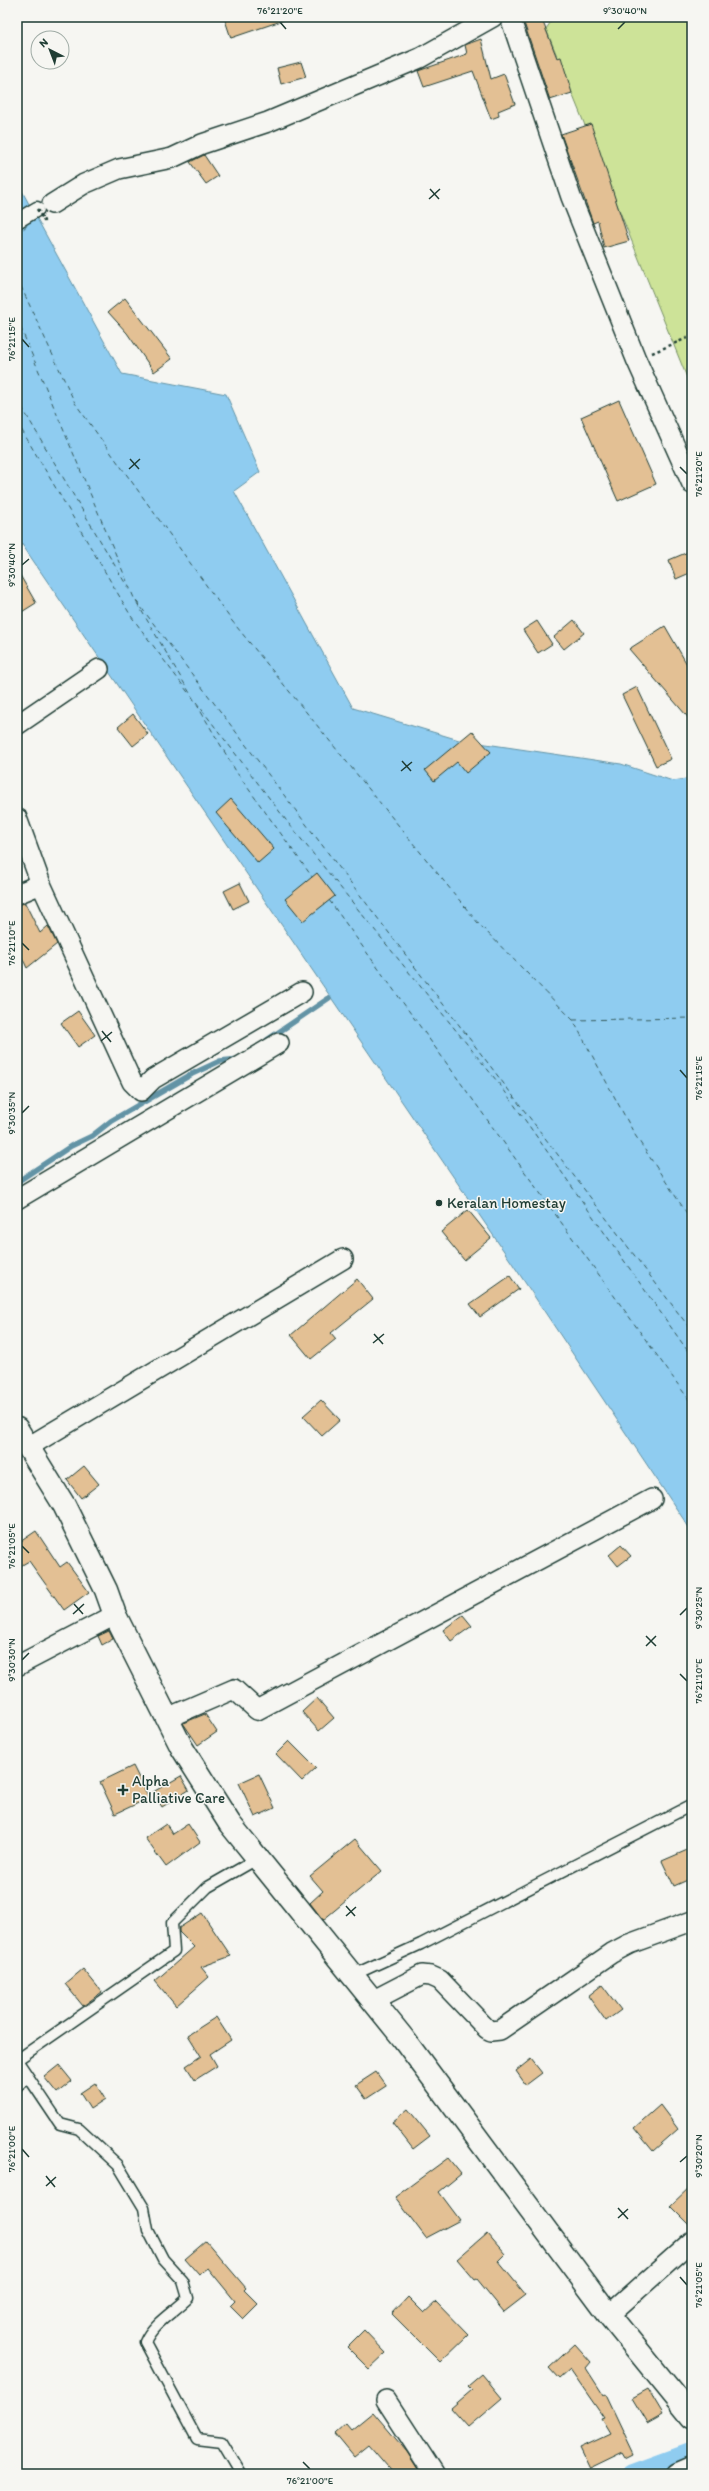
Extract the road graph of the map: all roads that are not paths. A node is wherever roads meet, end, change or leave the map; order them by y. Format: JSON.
{"nodes":[{"id":1,"x":493,"y":17,"type":"edge"},
{"id":2,"x":510,"y":17,"type":"edge"},
{"id":3,"x":42,"y":207,"type":"joint"},
{"id":4,"x":17,"y":221,"type":"edge"},
{"id":5,"x":692,"y":484,"type":"edge"},
{"id":6,"x":99,"y":669,"type":"dead end"},
{"id":7,"x":17,"y":726,"type":"edge"},
{"id":8,"x":17,"y":818,"type":"edge"},
{"id":9,"x":41,"y":884,"type":"junction"},
{"id":10,"x":17,"y":894,"type":"edge"},
{"id":11,"x":302,"y":992,"type":"dead end"},
{"id":12,"x":279,"y":1043,"type":"dead end"},
{"id":13,"x":17,"y":1198,"type":"edge"},
{"id":14,"x":343,"y":1259,"type":"dead end"},
{"id":15,"x":22,"y":1438,"type":"edge"},
{"id":16,"x":652,"y":1499,"type":"dead end"},
{"id":17,"x":115,"y":1614,"type":"junction"},
{"id":18,"x":17,"y":1666,"type":"edge"},
{"id":19,"x":167,"y":1718,"type":"junction"},
{"id":20,"x":692,"y":1805,"type":"edge"},
{"id":21,"x":257,"y":1860,"type":"junction"},
{"id":22,"x":692,"y":1921,"type":"edge"},
{"id":23,"x":352,"y":1976,"type":"junction"},
{"id":24,"x":372,"y":2001,"type":"junction"},
{"id":25,"x":17,"y":2060,"type":"edge"},
{"id":26,"x":28,"y":2077,"type":"junction"},
{"id":27,"x":17,"y":2086,"type":"edge"},
{"id":28,"x":692,"y":2241,"type":"edge"},
{"id":29,"x":609,"y":2315,"type":"junction"},
{"id":30,"x":386,"y":2400,"type":"dead end"},
{"id":31,"x":692,"y":2417,"type":"edge"},
{"id":32,"x":692,"y":2468,"type":"edge"},
{"id":33,"x":240,"y":2474,"type":"edge"},
{"id":34,"x":434,"y":2474,"type":"edge"},
{"id":35,"x":678,"y":2474,"type":"edge"}],
"edges":[{"from":1,"to":3,"type":"street"},
{"from":2,"to":5,"type":"street"},
{"from":3,"to":4,"type":"street"},
{"from":6,"to":7,"type":"street"},
{"from":8,"to":9,"type":"street"},
{"from":9,"to":10,"type":"street"},
{"from":9,"to":11,"type":"street"},
{"from":12,"to":13,"type":"street"},
{"from":14,"to":15,"type":"street"},
{"from":15,"to":17,"type":"main road"},
{"from":16,"to":19,"type":"street"},
{"from":17,"to":18,"type":"street"},
{"from":17,"to":19,"type":"main road"},
{"from":19,"to":21,"type":"main road"},
{"from":20,"to":23,"type":"lane"},
{"from":21,"to":23,"type":"main road"},
{"from":21,"to":25,"type":"lane"},
{"from":22,"to":24,"type":"street"},
{"from":23,"to":24,"type":"main road"},
{"from":24,"to":29,"type":"main road"},
{"from":25,"to":26,"type":"lane"},
{"from":26,"to":27,"type":"lane"},
{"from":26,"to":33,"type":"lane"},
{"from":28,"to":29,"type":"street"},
{"from":29,"to":31,"type":"main road"},
{"from":30,"to":34,"type":"street"},
{"from":32,"to":35,"type":"main road"}]}
